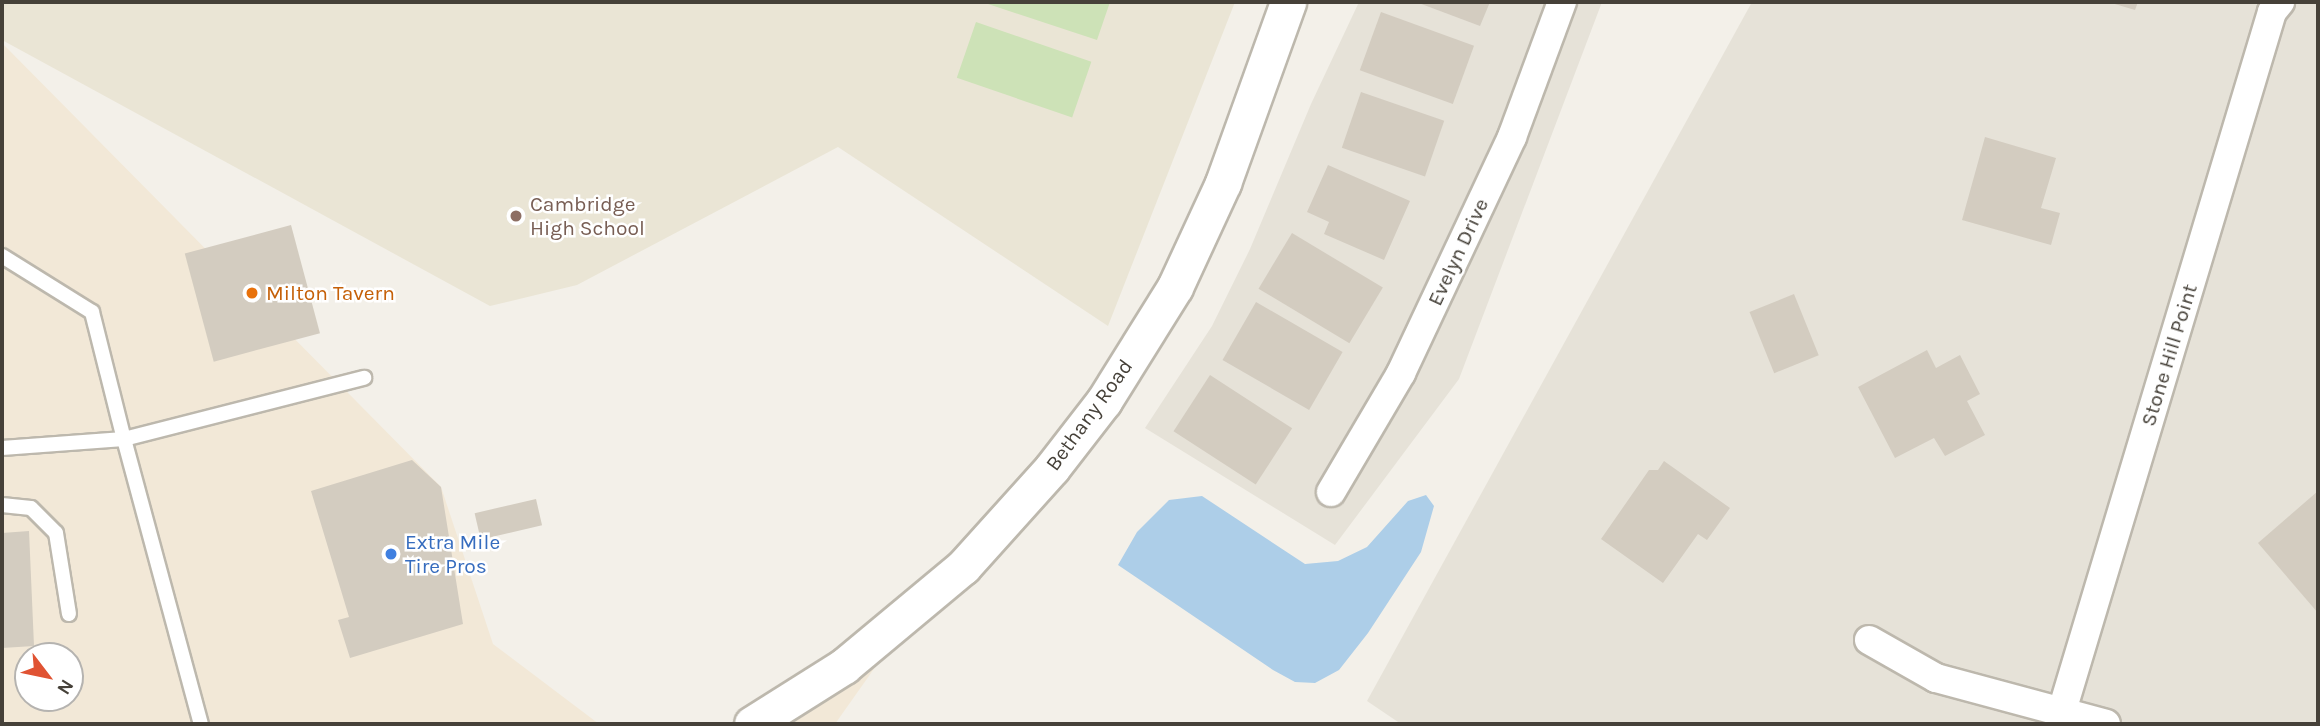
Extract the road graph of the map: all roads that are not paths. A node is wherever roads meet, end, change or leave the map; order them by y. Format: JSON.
{"nodes":[{"id":1,"x":1288,"y":2,"type":"edge"},
{"id":2,"x":1562,"y":2,"type":"edge"},
{"id":3,"x":2280,"y":2,"type":"edge"},
{"id":4,"x":2,"y":256,"type":"edge"},
{"id":5,"x":364,"y":378,"type":"dead end"},
{"id":6,"x":124,"y":439,"type":"junction"},
{"id":7,"x":2,"y":448,"type":"edge"},
{"id":8,"x":1331,"y":492,"type":"dead end"},
{"id":9,"x":2,"y":505,"type":"edge"},
{"id":10,"x":69,"y":614,"type":"dead end"},
{"id":11,"x":1869,"y":640,"type":"dead end"},
{"id":12,"x":2062,"y":711,"type":"junction"},
{"id":13,"x":201,"y":724,"type":"edge"},
{"id":14,"x":752,"y":724,"type":"edge"},
{"id":15,"x":2106,"y":724,"type":"edge"}],
"edges":[{"from":1,"to":14,"type":"street","name":"Bethany Road"},
{"from":2,"to":8,"type":"street","name":"Evelyn Drive"},
{"from":3,"to":12,"type":"street","name":"Stone Hill Point"},
{"from":4,"to":6,"type":"lane"},
{"from":5,"to":6,"type":"lane"},
{"from":6,"to":7,"type":"lane"},
{"from":6,"to":13,"type":"lane"},
{"from":9,"to":10,"type":"lane"},
{"from":11,"to":12,"type":"street"},
{"from":12,"to":15,"type":"street"}]}
